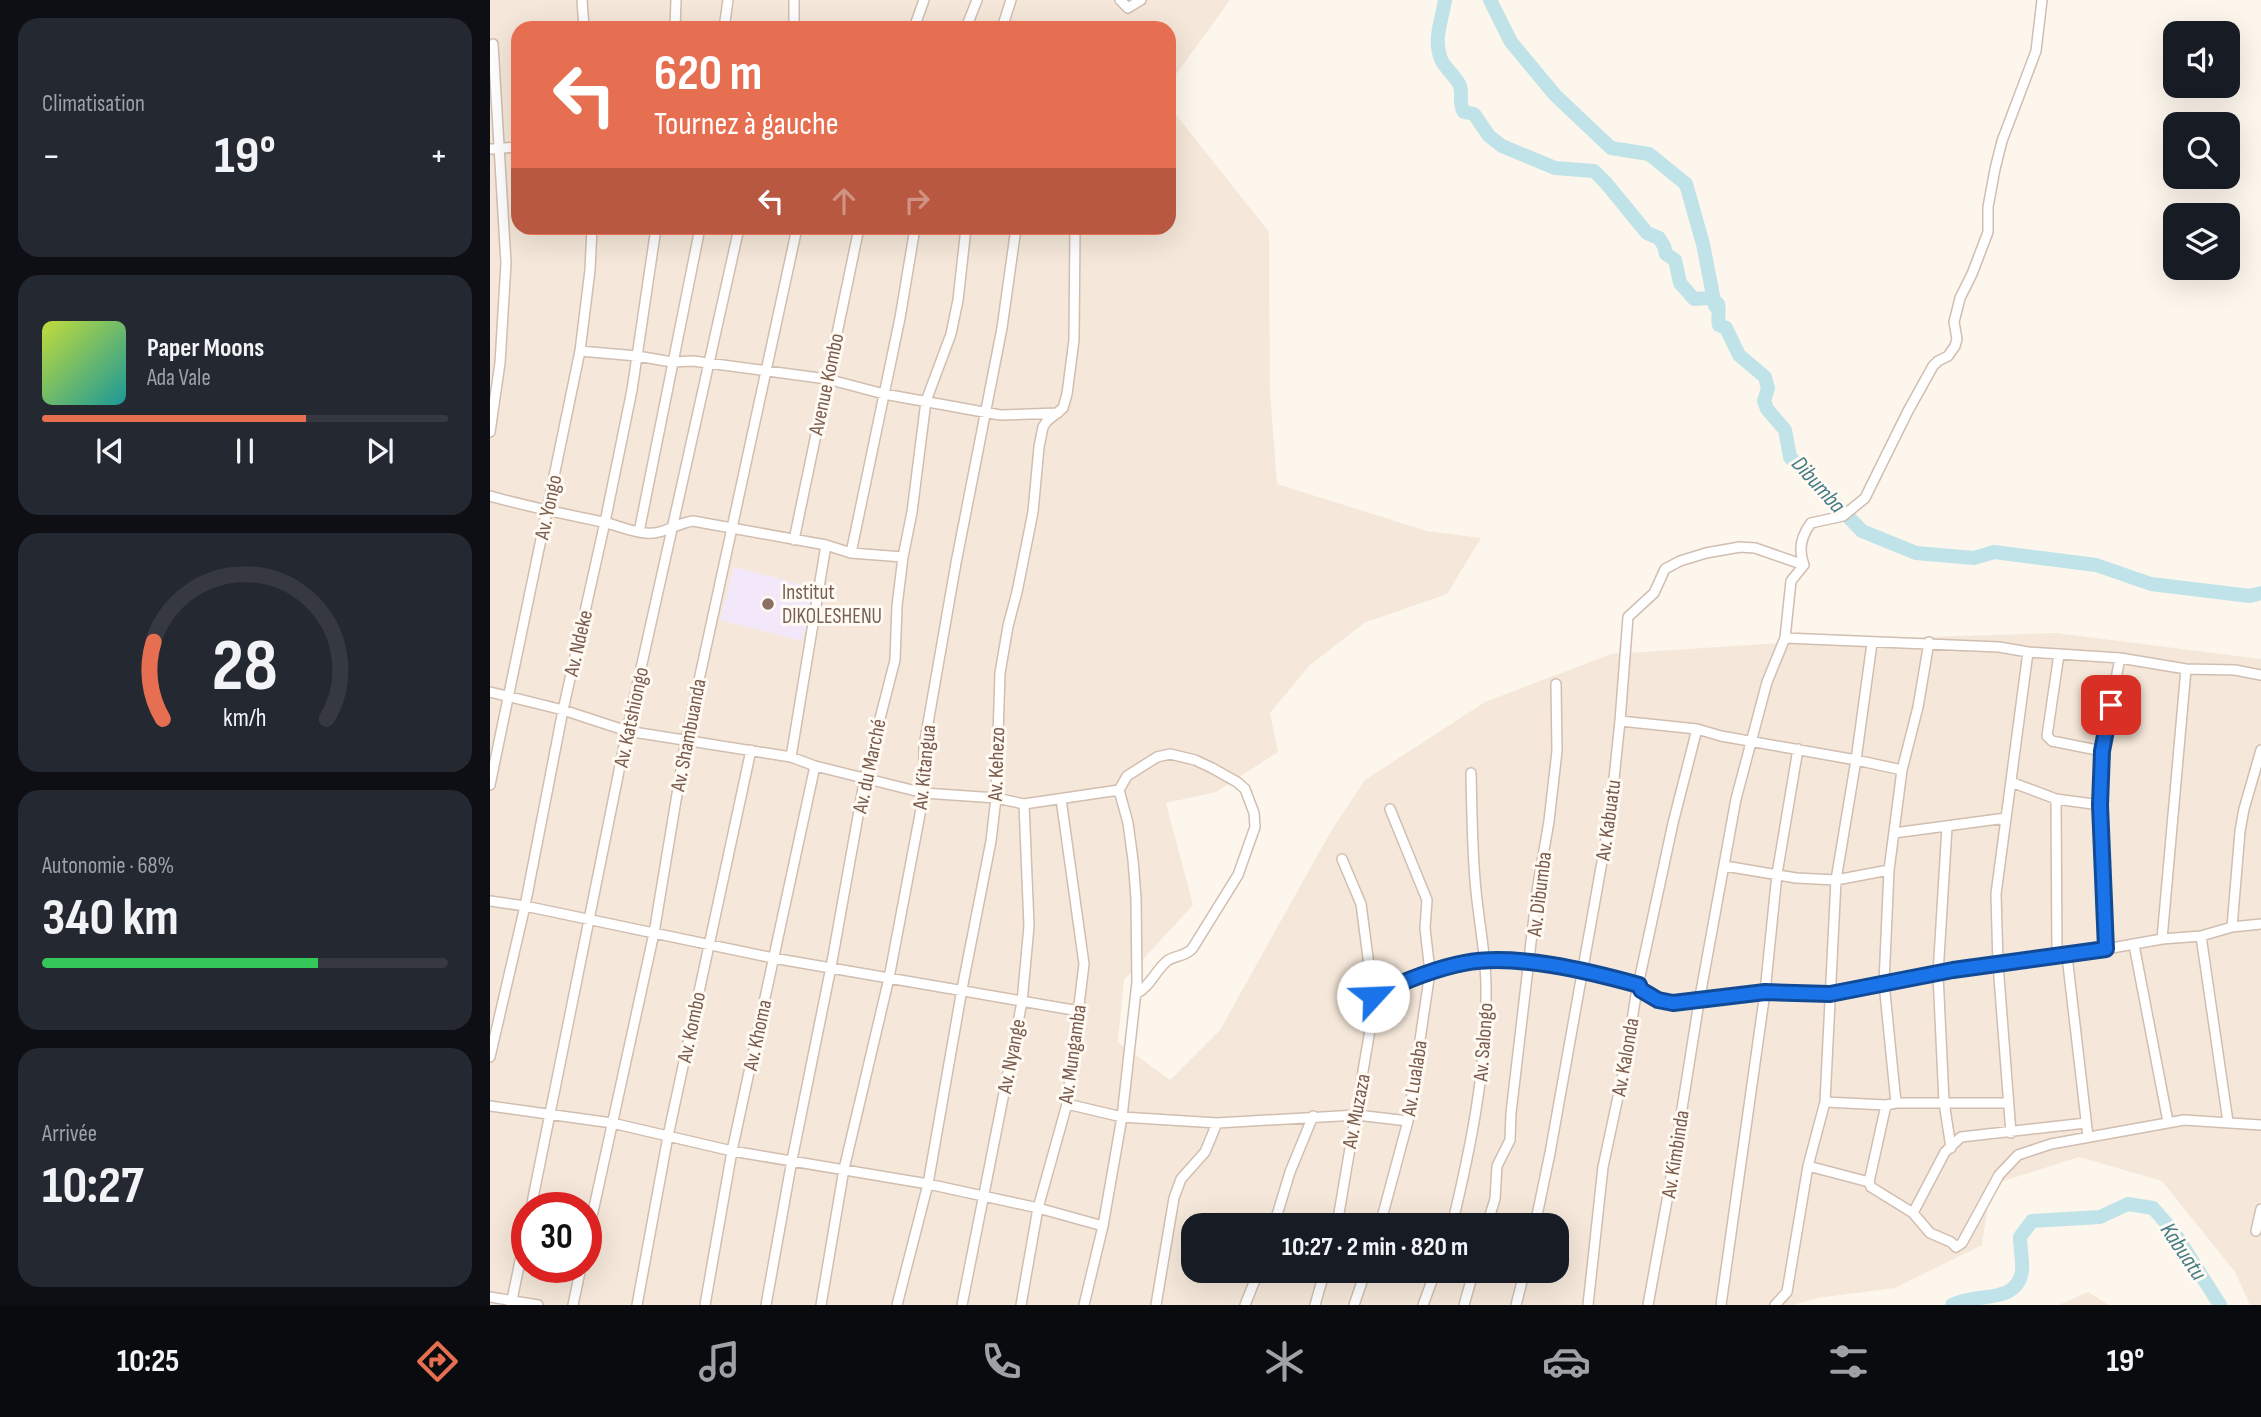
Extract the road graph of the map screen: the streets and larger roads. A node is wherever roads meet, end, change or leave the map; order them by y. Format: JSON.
{"nodes":[{"id":1,"x":582,"y":0,"type":"edge"},
{"id":2,"x":676,"y":0,"type":"edge"},
{"id":3,"x":727,"y":0,"type":"edge"},
{"id":4,"x":794,"y":0,"type":"edge"},
{"id":5,"x":925,"y":0,"type":"edge"},
{"id":6,"x":977,"y":0,"type":"edge"},
{"id":7,"x":1012,"y":0,"type":"edge"},
{"id":8,"x":1119,"y":0,"type":"edge"},
{"id":9,"x":1141,"y":0,"type":"edge"},
{"id":10,"x":2042,"y":0,"type":"edge"},
{"id":11,"x":584,"y":21,"type":"edge"},
{"id":12,"x":676,"y":21,"type":"edge"},
{"id":13,"x":724,"y":21,"type":"edge"},
{"id":14,"x":794,"y":21,"type":"edge"},
{"id":15,"x":917,"y":21,"type":"edge"},
{"id":16,"x":969,"y":21,"type":"edge"},
{"id":17,"x":1004,"y":21,"type":"edge"},
{"id":18,"x":494,"y":44,"type":"dead end"},
{"id":19,"x":495,"y":148,"type":"edge"},
{"id":20,"x":592,"y":235,"type":"edge"},
{"id":21,"x":655,"y":235,"type":"edge"},
{"id":22,"x":699,"y":235,"type":"edge"},
{"id":23,"x":738,"y":235,"type":"edge"},
{"id":24,"x":795,"y":235,"type":"edge"},
{"id":25,"x":858,"y":235,"type":"edge"},
{"id":26,"x":914,"y":235,"type":"edge"},
{"id":27,"x":965,"y":235,"type":"edge"},
{"id":28,"x":1015,"y":235,"type":"edge"},
{"id":29,"x":1074,"y":235,"type":"edge"},
{"id":30,"x":580,"y":351,"type":"junction"},
{"id":31,"x":637,"y":356,"type":"junction"},
{"id":32,"x":672,"y":362,"type":"junction"},
{"id":33,"x":710,"y":364,"type":"junction"},
{"id":34,"x":766,"y":371,"type":"junction"},
{"id":35,"x":827,"y":379,"type":"junction"},
{"id":36,"x":884,"y":394,"type":"junction"},
{"id":37,"x":926,"y":401,"type":"junction"},
{"id":38,"x":985,"y":412,"type":"junction"},
{"id":39,"x":1058,"y":413,"type":"junction"},
{"id":40,"x":490,"y":432,"type":"edge"},
{"id":41,"x":490,"y":496,"type":"edge"},
{"id":42,"x":547,"y":512,"type":"junction"},
{"id":43,"x":605,"y":522,"type":"junction"},
{"id":44,"x":673,"y":528,"type":"junction"},
{"id":45,"x":731,"y":528,"type":"junction"},
{"id":46,"x":639,"y":532,"type":"junction"},
{"id":47,"x":794,"y":540,"type":"junction"},
{"id":48,"x":826,"y":545,"type":"junction"},
{"id":49,"x":851,"y":553,"type":"junction"},
{"id":50,"x":903,"y":557,"type":"junction"},
{"id":51,"x":1804,"y":565,"type":"junction"},
{"id":52,"x":1784,"y":638,"type":"junction"},
{"id":53,"x":1929,"y":642,"type":"junction"},
{"id":54,"x":1872,"y":643,"type":"junction"},
{"id":55,"x":2028,"y":652,"type":"junction"},
{"id":56,"x":2059,"y":654,"type":"junction"},
{"id":57,"x":2120,"y":658,"type":"junction"},
{"id":58,"x":2186,"y":669,"type":"junction"},
{"id":59,"x":2261,"y":675,"type":"edge"},
{"id":60,"x":1556,"y":684,"type":"dead end"},
{"id":61,"x":490,"y":692,"type":"edge"},
{"id":62,"x":509,"y":696,"type":"junction"},
{"id":63,"x":563,"y":710,"type":"junction"},
{"id":64,"x":1620,"y":721,"type":"junction"},
{"id":65,"x":1697,"y":729,"type":"junction"},
{"id":66,"x":627,"y":731,"type":"junction"},
{"id":67,"x":686,"y":740,"type":"junction"},
{"id":68,"x":1750,"y":741,"type":"junction"},
{"id":69,"x":751,"y":750,"type":"junction"},
{"id":70,"x":1798,"y":750,"type":"junction"},
{"id":71,"x":2261,"y":750,"type":"edge"},
{"id":72,"x":2102,"y":751,"type":"junction"},
{"id":73,"x":791,"y":757,"type":"junction"},
{"id":74,"x":1856,"y":760,"type":"junction"},
{"id":75,"x":815,"y":766,"type":"junction"},
{"id":76,"x":1902,"y":770,"type":"junction"},
{"id":77,"x":1471,"y":773,"type":"dead end"},
{"id":78,"x":2258,"y":773,"type":"edge"},
{"id":79,"x":865,"y":777,"type":"junction"},
{"id":80,"x":2011,"y":782,"type":"junction"},
{"id":81,"x":490,"y":785,"type":"edge"},
{"id":82,"x":1119,"y":790,"type":"junction"},
{"id":83,"x":924,"y":793,"type":"junction"},
{"id":84,"x":996,"y":799,"type":"junction"},
{"id":85,"x":1060,"y":799,"type":"junction"},
{"id":86,"x":2056,"y":799,"type":"junction"},
{"id":87,"x":1024,"y":804,"type":"junction"},
{"id":88,"x":2100,"y":805,"type":"junction"},
{"id":89,"x":1390,"y":809,"type":"dead end"},
{"id":90,"x":2006,"y":818,"type":"junction"},
{"id":91,"x":1947,"y":827,"type":"junction"},
{"id":92,"x":1894,"y":833,"type":"junction"},
{"id":93,"x":1342,"y":859,"type":"dead end"},
{"id":94,"x":1725,"y":866,"type":"junction"},
{"id":95,"x":1889,"y":870,"type":"junction"},
{"id":96,"x":1777,"y":874,"type":"junction"},
{"id":97,"x":1836,"y":880,"type":"junction"},
{"id":98,"x":490,"y":901,"type":"edge"},
{"id":99,"x":525,"y":905,"type":"junction"},
{"id":100,"x":590,"y":919,"type":"junction"},
{"id":101,"x":2261,"y":924,"type":"edge"},
{"id":102,"x":2232,"y":927,"type":"junction"},
{"id":103,"x":654,"y":933,"type":"junction"},
{"id":104,"x":2201,"y":936,"type":"junction"},
{"id":105,"x":2162,"y":939,"type":"junction"},
{"id":106,"x":709,"y":944,"type":"junction"},
{"id":107,"x":2134,"y":945,"type":"junction"},
{"id":108,"x":2106,"y":949,"type":"junction"},
{"id":109,"x":2057,"y":956,"type":"junction"},
{"id":110,"x":2067,"y":956,"type":"junction"},
{"id":111,"x":773,"y":958,"type":"junction"},
{"id":112,"x":1483,"y":961,"type":"junction"},
{"id":113,"x":1530,"y":962,"type":"junction"},
{"id":114,"x":1998,"y":964,"type":"junction"},
{"id":115,"x":831,"y":967,"type":"junction"},
{"id":116,"x":1430,"y":972,"type":"junction"},
{"id":117,"x":1583,"y":972,"type":"junction"},
{"id":118,"x":1938,"y":974,"type":"junction"},
{"id":119,"x":889,"y":978,"type":"junction"},
{"id":120,"x":1884,"y":983,"type":"junction"},
{"id":121,"x":1639,"y":985,"type":"junction"},
{"id":122,"x":962,"y":989,"type":"junction"},
{"id":123,"x":1765,"y":992,"type":"junction"},
{"id":124,"x":1136,"y":994,"type":"junction"},
{"id":125,"x":1830,"y":994,"type":"junction"},
{"id":126,"x":1373,"y":996,"type":"junction"},
{"id":127,"x":1022,"y":1002,"type":"junction"},
{"id":128,"x":1699,"y":1002,"type":"junction"},
{"id":129,"x":1079,"y":1011,"type":"junction"},
{"id":130,"x":490,"y":1057,"type":"edge"},
{"id":131,"x":1825,"y":1102,"type":"junction"},
{"id":132,"x":1944,"y":1102,"type":"junction"},
{"id":133,"x":2008,"y":1103,"type":"junction"},
{"id":134,"x":1067,"y":1104,"type":"junction"},
{"id":135,"x":1891,"y":1104,"type":"junction"},
{"id":136,"x":490,"y":1106,"type":"edge"},
{"id":137,"x":550,"y":1113,"type":"junction"},
{"id":138,"x":1357,"y":1115,"type":"junction"},
{"id":139,"x":1313,"y":1116,"type":"junction"},
{"id":140,"x":1122,"y":1117,"type":"junction"},
{"id":141,"x":1408,"y":1121,"type":"junction"},
{"id":142,"x":2168,"y":1122,"type":"junction"},
{"id":143,"x":2228,"y":1122,"type":"junction"},
{"id":144,"x":612,"y":1123,"type":"junction"},
{"id":145,"x":1217,"y":1123,"type":"junction"},
{"id":146,"x":2086,"y":1124,"type":"junction"},
{"id":147,"x":2261,"y":1125,"type":"edge"},
{"id":148,"x":2011,"y":1133,"type":"junction"},
{"id":149,"x":668,"y":1136,"type":"junction"},
{"id":150,"x":2088,"y":1137,"type":"junction"},
{"id":151,"x":1951,"y":1148,"type":"junction"},
{"id":152,"x":732,"y":1151,"type":"junction"},
{"id":153,"x":792,"y":1160,"type":"junction"},
{"id":154,"x":1808,"y":1166,"type":"junction"},
{"id":155,"x":844,"y":1169,"type":"junction"},
{"id":156,"x":1869,"y":1182,"type":"junction"},
{"id":157,"x":928,"y":1184,"type":"junction"},
{"id":158,"x":534,"y":1192,"type":"edge"},
{"id":159,"x":597,"y":1192,"type":"edge"},
{"id":160,"x":983,"y":1197,"type":"junction"},
{"id":161,"x":1038,"y":1208,"type":"junction"},
{"id":162,"x":2261,"y":1209,"type":"edge"},
{"id":163,"x":1278,"y":1213,"type":"edge"},
{"id":164,"x":1339,"y":1213,"type":"edge"},
{"id":165,"x":1383,"y":1213,"type":"edge"},
{"id":166,"x":1455,"y":1213,"type":"edge"},
{"id":167,"x":1491,"y":1213,"type":"edge"},
{"id":168,"x":1538,"y":1213,"type":"edge"},
{"id":169,"x":1913,"y":1213,"type":"junction"},
{"id":170,"x":1103,"y":1226,"type":"junction"},
{"id":171,"x":2256,"y":1231,"type":"dead end"},
{"id":172,"x":516,"y":1283,"type":"edge"},
{"id":173,"x":578,"y":1283,"type":"edge"},
{"id":174,"x":1254,"y":1283,"type":"edge"},
{"id":175,"x":1321,"y":1283,"type":"edge"},
{"id":176,"x":1362,"y":1283,"type":"edge"},
{"id":177,"x":1431,"y":1283,"type":"edge"},
{"id":178,"x":1471,"y":1283,"type":"edge"},
{"id":179,"x":1522,"y":1283,"type":"edge"},
{"id":180,"x":490,"y":1297,"type":"edge"},
{"id":181,"x":512,"y":1303,"type":"edge"},
{"id":182,"x":538,"y":1305,"type":"edge"},
{"id":183,"x":573,"y":1305,"type":"edge"},
{"id":184,"x":636,"y":1305,"type":"edge"},
{"id":185,"x":705,"y":1305,"type":"edge"},
{"id":186,"x":766,"y":1305,"type":"edge"},
{"id":187,"x":821,"y":1305,"type":"edge"},
{"id":188,"x":897,"y":1305,"type":"edge"},
{"id":189,"x":962,"y":1305,"type":"edge"},
{"id":190,"x":1021,"y":1305,"type":"edge"},
{"id":191,"x":1084,"y":1305,"type":"edge"},
{"id":192,"x":1156,"y":1305,"type":"edge"},
{"id":193,"x":1245,"y":1305,"type":"edge"},
{"id":194,"x":1315,"y":1305,"type":"edge"},
{"id":195,"x":1354,"y":1305,"type":"edge"},
{"id":196,"x":1423,"y":1305,"type":"edge"},
{"id":197,"x":1464,"y":1305,"type":"edge"},
{"id":198,"x":1516,"y":1305,"type":"edge"},
{"id":199,"x":1587,"y":1305,"type":"edge"},
{"id":200,"x":1648,"y":1305,"type":"edge"},
{"id":201,"x":1721,"y":1305,"type":"edge"},
{"id":202,"x":1774,"y":1305,"type":"edge"}],
"edges":[{"from":1,"to":11,"type":"street"},
{"from":2,"to":12,"type":"street"},
{"from":3,"to":13,"type":"street"},
{"from":4,"to":14,"type":"street"},
{"from":5,"to":15,"type":"street"},
{"from":6,"to":16,"type":"street"},
{"from":7,"to":17,"type":"street"},
{"from":8,"to":9,"type":"street"},
{"from":10,"to":51,"type":"street"},
{"from":18,"to":19,"type":"street"},
{"from":19,"to":40,"type":"street"},
{"from":20,"to":30,"type":"street","name":"Av. Yongo"},
{"from":21,"to":31,"type":"street","name":"Av. Ndeke"},
{"from":22,"to":32,"type":"street"},
{"from":23,"to":33,"type":"street","name":"Av. Katshiongo"},
{"from":24,"to":34,"type":"street","name":"Av. Shambuanda"},
{"from":25,"to":35,"type":"street","name":"Avenue Kombo"},
{"from":26,"to":36,"type":"street"},
{"from":27,"to":37,"type":"street","name":"Av. du Marché"},
{"from":28,"to":38,"type":"street","name":"Av. Kitangua"},
{"from":29,"to":39,"type":"street","name":"Av. Kehezo"},
{"from":30,"to":31,"type":"street"},
{"from":30,"to":42,"type":"street","name":"Av. Yongo"},
{"from":31,"to":32,"type":"street"},
{"from":31,"to":43,"type":"street","name":"Av. Ndeke"},
{"from":32,"to":33,"type":"street"},
{"from":32,"to":46,"type":"street"},
{"from":33,"to":34,"type":"street"},
{"from":33,"to":44,"type":"street","name":"Av. Katshiongo"},
{"from":34,"to":35,"type":"street"},
{"from":34,"to":45,"type":"street","name":"Av. Shambuanda"},
{"from":35,"to":36,"type":"street"},
{"from":35,"to":47,"type":"street","name":"Avenue Kombo"},
{"from":36,"to":37,"type":"street"},
{"from":36,"to":49,"type":"street"},
{"from":37,"to":38,"type":"street"},
{"from":37,"to":50,"type":"street","name":"Av. du Marché"},
{"from":38,"to":39,"type":"street"},
{"from":38,"to":83,"type":"street","name":"Av. Kitangua"},
{"from":39,"to":84,"type":"street","name":"Av. Kehezo"},
{"from":41,"to":42,"type":"street"},
{"from":42,"to":43,"type":"street"},
{"from":42,"to":62,"type":"street","name":"Av. Yongo"},
{"from":43,"to":46,"type":"street"},
{"from":43,"to":63,"type":"street","name":"Av. Ndeke"},
{"from":44,"to":45,"type":"street"},
{"from":44,"to":46,"type":"street"},
{"from":44,"to":66,"type":"street","name":"Av. Katshiongo"},
{"from":45,"to":47,"type":"street"},
{"from":45,"to":67,"type":"street","name":"Av. Shambuanda"},
{"from":47,"to":48,"type":"street"},
{"from":48,"to":49,"type":"street"},
{"from":48,"to":73,"type":"street"},
{"from":49,"to":50,"type":"street"},
{"from":50,"to":79,"type":"street","name":"Av. du Marché"},
{"from":51,"to":52,"type":"street","name":"Av. Kimbinda"},
{"from":51,"to":64,"type":"street","name":"Av. Kabuatu"},
{"from":52,"to":54,"type":"street"},
{"from":52,"to":68,"type":"street","name":"Av. Kimbinda"},
{"from":53,"to":54,"type":"street"},
{"from":53,"to":55,"type":"street"},
{"from":53,"to":76,"type":"street"},
{"from":54,"to":74,"type":"street"},
{"from":55,"to":56,"type":"street"},
{"from":55,"to":80,"type":"street"},
{"from":56,"to":57,"type":"street"},
{"from":56,"to":72,"type":"street"},
{"from":57,"to":58,"type":"street"},
{"from":57,"to":72,"type":"street"},
{"from":58,"to":59,"type":"street"},
{"from":58,"to":105,"type":"street"},
{"from":60,"to":113,"type":"street","name":"Av. Dibumba"},
{"from":61,"to":62,"type":"street"},
{"from":62,"to":63,"type":"street"},
{"from":62,"to":81,"type":"street","name":"Av. Yongo"},
{"from":63,"to":66,"type":"street"},
{"from":63,"to":99,"type":"street","name":"Av. Ndeke"},
{"from":64,"to":65,"type":"street"},
{"from":64,"to":117,"type":"street","name":"Av. Kabuatu"},
{"from":65,"to":68,"type":"street"},
{"from":65,"to":121,"type":"street","name":"Av. Kalonda"},
{"from":66,"to":67,"type":"street"},
{"from":66,"to":100,"type":"street","name":"Av. Katshiongo"},
{"from":67,"to":69,"type":"street"},
{"from":67,"to":103,"type":"street","name":"Av. Shambuanda"},
{"from":68,"to":70,"type":"street"},
{"from":68,"to":94,"type":"street","name":"Av. Kimbinda"},
{"from":69,"to":73,"type":"street"},
{"from":69,"to":106,"type":"street","name":"Av. Kombo"},
{"from":70,"to":74,"type":"street"},
{"from":70,"to":96,"type":"street"},
{"from":71,"to":78,"type":"street"},
{"from":72,"to":88,"type":"street"},
{"from":73,"to":75,"type":"street"},
{"from":74,"to":76,"type":"street"},
{"from":74,"to":97,"type":"street"},
{"from":75,"to":79,"type":"street"},
{"from":75,"to":111,"type":"street","name":"Av. Khoma"},
{"from":76,"to":92,"type":"street"},
{"from":77,"to":112,"type":"street","name":"Av. Salongo"},
{"from":78,"to":102,"type":"street"},
{"from":79,"to":83,"type":"street"},
{"from":79,"to":115,"type":"street","name":"Av. du Marché"},
{"from":80,"to":86,"type":"street"},
{"from":80,"to":90,"type":"street"},
{"from":82,"to":85,"type":"street"},
{"from":82,"to":124,"type":"street"},
{"from":82,"to":124,"type":"street"},
{"from":83,"to":84,"type":"street"},
{"from":83,"to":119,"type":"street","name":"Av. Kitangua"},
{"from":84,"to":87,"type":"street"},
{"from":84,"to":122,"type":"street","name":"Av. Kehezo"},
{"from":85,"to":87,"type":"street"},
{"from":85,"to":129,"type":"street","name":"Av. Mungamba"},
{"from":86,"to":88,"type":"street"},
{"from":86,"to":109,"type":"street"},
{"from":87,"to":127,"type":"street","name":"Av. Nyange"},
{"from":88,"to":108,"type":"street"},
{"from":89,"to":116,"type":"street","name":"Av. Lualaba"},
{"from":90,"to":91,"type":"street"},
{"from":90,"to":114,"type":"street"},
{"from":91,"to":92,"type":"street"},
{"from":91,"to":118,"type":"street"},
{"from":92,"to":95,"type":"street"},
{"from":93,"to":126,"type":"street","name":"Av. Muzaza"},
{"from":94,"to":96,"type":"street"},
{"from":94,"to":128,"type":"street","name":"Av. Kimbinda"},
{"from":95,"to":97,"type":"street"},
{"from":95,"to":120,"type":"street"},
{"from":96,"to":97,"type":"street"},
{"from":96,"to":123,"type":"street"},
{"from":97,"to":125,"type":"street"},
{"from":98,"to":99,"type":"street"},
{"from":99,"to":100,"type":"street"},
{"from":99,"to":130,"type":"street","name":"Av. Ndeke"},
{"from":100,"to":103,"type":"street"},
{"from":100,"to":137,"type":"street","name":"Av. Katshiongo"},
{"from":101,"to":102,"type":"street"},
{"from":102,"to":104,"type":"street"},
{"from":103,"to":106,"type":"street"},
{"from":103,"to":144,"type":"street","name":"Av. Shambuanda"},
{"from":104,"to":105,"type":"street"},
{"from":104,"to":143,"type":"street"},
{"from":105,"to":107,"type":"street"},
{"from":106,"to":111,"type":"street"},
{"from":106,"to":149,"type":"street","name":"Av. Kombo"},
{"from":107,"to":108,"type":"street"},
{"from":107,"to":142,"type":"street"},
{"from":108,"to":110,"type":"street"},
{"from":109,"to":110,"type":"street"},
{"from":109,"to":114,"type":"street"},
{"from":110,"to":146,"type":"street"},
{"from":111,"to":115,"type":"street"},
{"from":111,"to":152,"type":"street","name":"Av. Khoma"},
{"from":112,"to":113,"type":"street"},
{"from":112,"to":116,"type":"street"},
{"from":112,"to":166,"type":"street","name":"Av. Salongo"},
{"from":113,"to":117,"type":"street"},
{"from":113,"to":167,"type":"street","name":"Av. Dibumba"},
{"from":114,"to":118,"type":"street"},
{"from":114,"to":133,"type":"street"},
{"from":115,"to":119,"type":"street"},
{"from":115,"to":153,"type":"street","name":"Av. du Marché"},
{"from":116,"to":126,"type":"street"},
{"from":116,"to":141,"type":"street","name":"Av. Lualaba"},
{"from":117,"to":121,"type":"street"},
{"from":117,"to":168,"type":"street","name":"Av. Kabuatu"},
{"from":118,"to":120,"type":"street"},
{"from":118,"to":132,"type":"street"},
{"from":119,"to":122,"type":"street"},
{"from":119,"to":155,"type":"street","name":"Av. Kitangua"},
{"from":120,"to":125,"type":"street"},
{"from":120,"to":135,"type":"street"},
{"from":121,"to":128,"type":"street"},
{"from":121,"to":199,"type":"street","name":"Av. Kalonda"},
{"from":122,"to":127,"type":"street"},
{"from":122,"to":157,"type":"street","name":"Av. Kehezo"},
{"from":123,"to":125,"type":"street"},
{"from":123,"to":128,"type":"street"},
{"from":123,"to":201,"type":"street"},
{"from":124,"to":140,"type":"street"},
{"from":125,"to":131,"type":"street"},
{"from":126,"to":138,"type":"street","name":"Av. Muzaza"},
{"from":127,"to":129,"type":"street"},
{"from":127,"to":160,"type":"street","name":"Av. Nyange"},
{"from":128,"to":200,"type":"street","name":"Av. Kimbinda"},
{"from":129,"to":134,"type":"street","name":"Av. Mungamba"},
{"from":131,"to":135,"type":"street"},
{"from":131,"to":154,"type":"street"},
{"from":132,"to":133,"type":"street"},
{"from":132,"to":135,"type":"street"},
{"from":132,"to":151,"type":"street"},
{"from":133,"to":148,"type":"street"},
{"from":134,"to":140,"type":"street"},
{"from":134,"to":161,"type":"street","name":"Av. Mungamba"},
{"from":135,"to":156,"type":"street"},
{"from":136,"to":137,"type":"street"},
{"from":137,"to":144,"type":"street"},
{"from":137,"to":158,"type":"street","name":"Av. Katshiongo"},
{"from":138,"to":139,"type":"street"},
{"from":138,"to":141,"type":"street"},
{"from":138,"to":164,"type":"street","name":"Av. Muzaza"},
{"from":139,"to":145,"type":"street"},
{"from":139,"to":163,"type":"street"},
{"from":140,"to":145,"type":"street"},
{"from":140,"to":170,"type":"street"},
{"from":141,"to":165,"type":"street","name":"Av. Lualaba"},
{"from":142,"to":143,"type":"street"},
{"from":142,"to":150,"type":"street"},
{"from":143,"to":147,"type":"street"},
{"from":144,"to":149,"type":"street"},
{"from":144,"to":159,"type":"street","name":"Av. Shambuanda"},
{"from":145,"to":192,"type":"street"},
{"from":146,"to":148,"type":"street"},
{"from":146,"to":150,"type":"street"},
{"from":148,"to":151,"type":"street"},
{"from":149,"to":152,"type":"street"},
{"from":149,"to":184,"type":"street","name":"Av. Kombo"},
{"from":150,"to":169,"type":"street"},
{"from":151,"to":169,"type":"street"},
{"from":152,"to":153,"type":"street"},
{"from":152,"to":185,"type":"street","name":"Av. Khoma"},
{"from":153,"to":155,"type":"street"},
{"from":153,"to":186,"type":"street","name":"Av. du Marché"},
{"from":154,"to":156,"type":"street"},
{"from":154,"to":202,"type":"street"},
{"from":155,"to":157,"type":"street"},
{"from":155,"to":187,"type":"street","name":"Av. Kitangua"},
{"from":156,"to":169,"type":"street"},
{"from":157,"to":160,"type":"street"},
{"from":157,"to":188,"type":"street","name":"Av. Kehezo"},
{"from":160,"to":161,"type":"street"},
{"from":160,"to":189,"type":"street","name":"Av. Nyange"},
{"from":161,"to":170,"type":"street"},
{"from":161,"to":190,"type":"street","name":"Av. Mungamba"},
{"from":162,"to":171,"type":"street"},
{"from":170,"to":191,"type":"street"},
{"from":172,"to":181,"type":"street"},
{"from":173,"to":183,"type":"street"},
{"from":174,"to":193,"type":"street"},
{"from":175,"to":194,"type":"street"},
{"from":176,"to":195,"type":"street"},
{"from":177,"to":196,"type":"street"},
{"from":178,"to":197,"type":"street"},
{"from":179,"to":198,"type":"street"},
{"from":180,"to":181,"type":"street"},
{"from":181,"to":182,"type":"street"}]}
